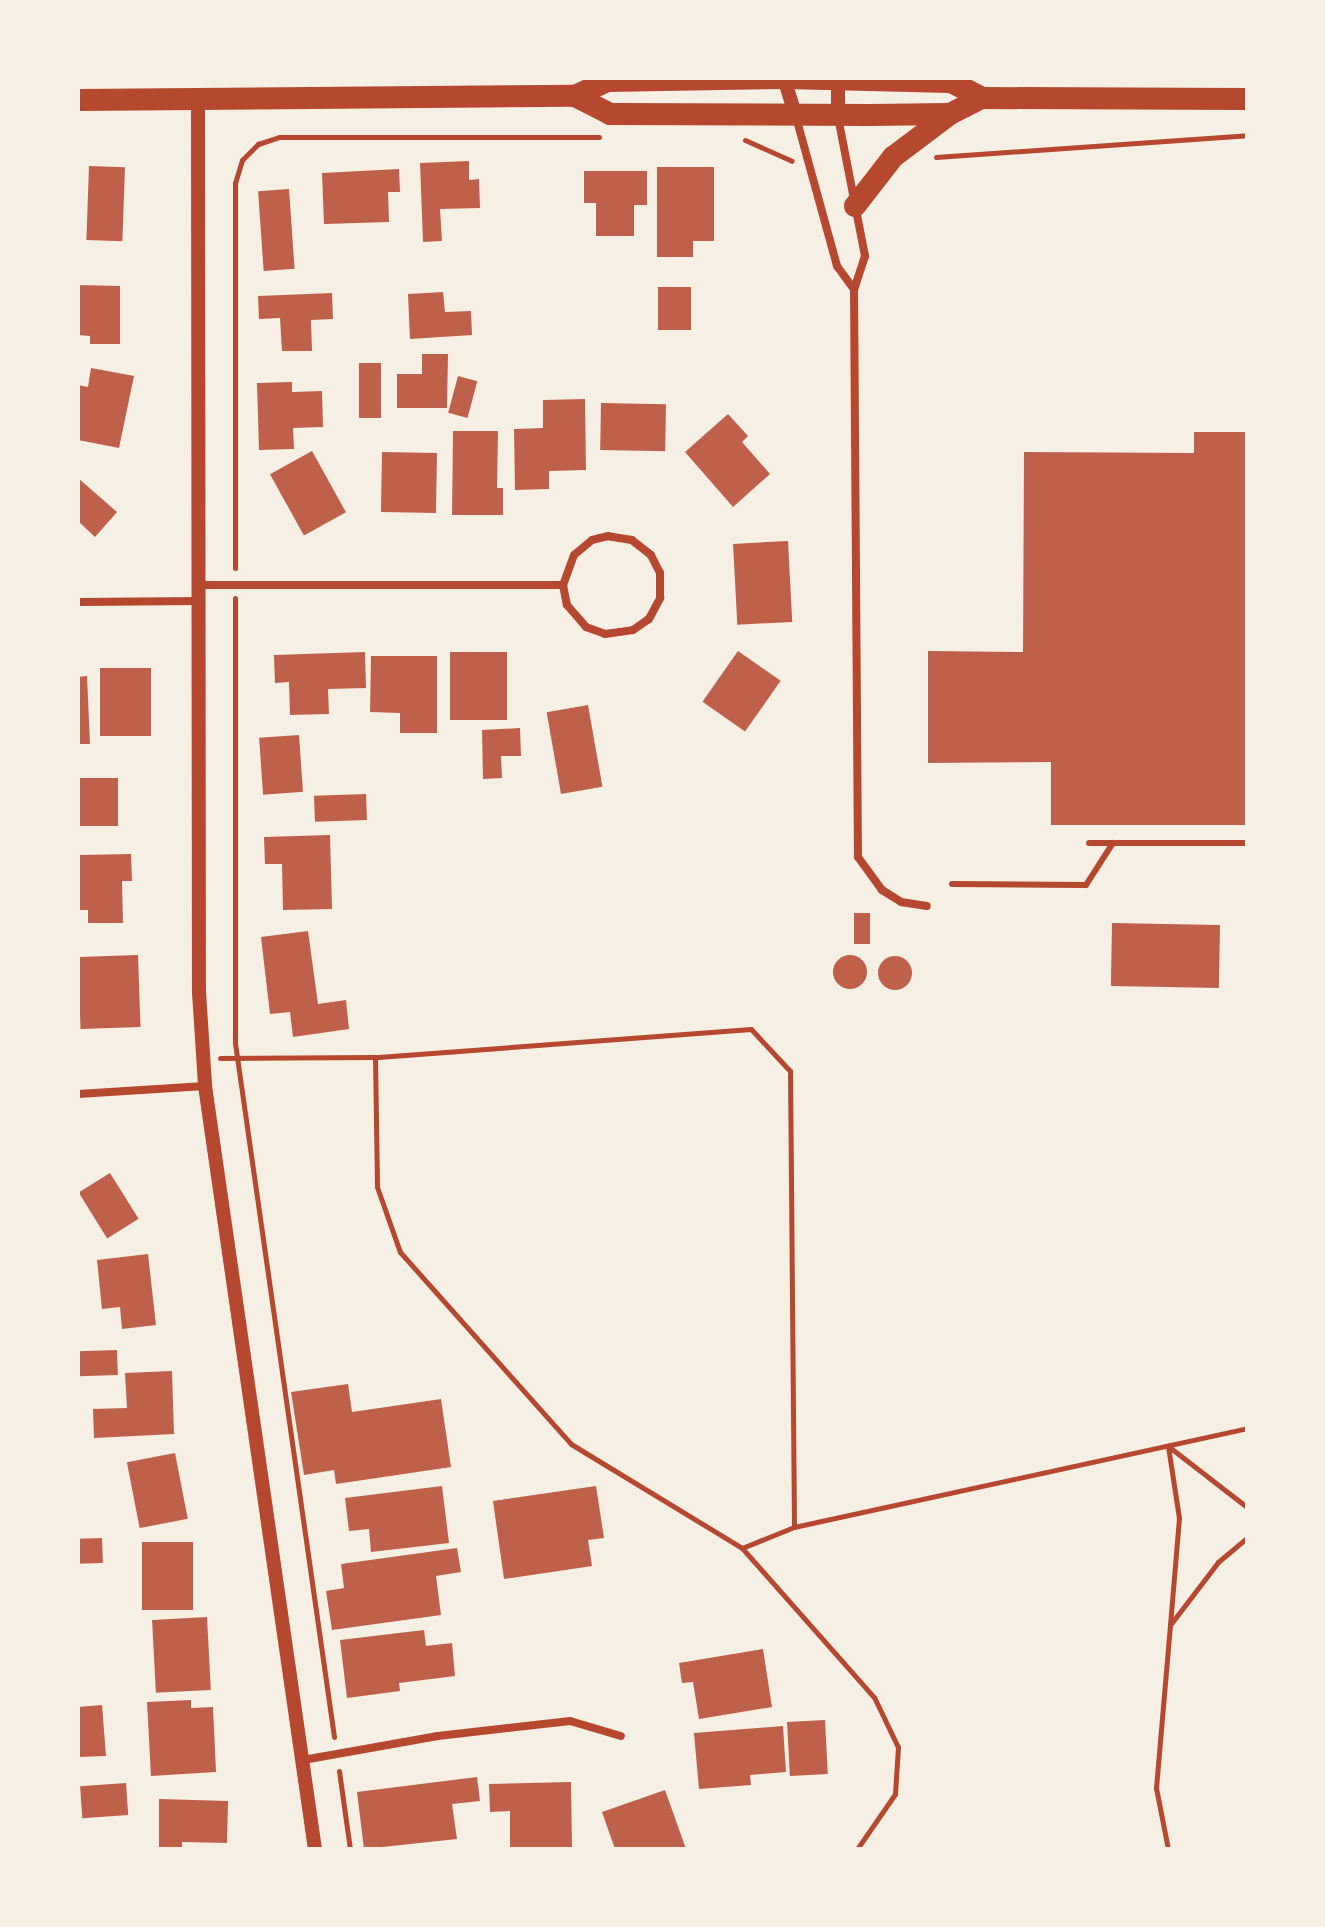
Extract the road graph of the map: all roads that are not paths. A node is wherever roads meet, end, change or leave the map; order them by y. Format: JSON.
{"nodes":[{"id":1,"x":784,"y":78,"type":"edge"},
{"id":2,"x":838,"y":78,"type":"edge"},
{"id":3,"x":575,"y":96,"type":"junction"},
{"id":4,"x":982,"y":98,"type":"junction"},
{"id":5,"x":1247,"y":99,"type":"edge"},
{"id":6,"x":78,"y":100,"type":"edge"},
{"id":7,"x":198,"y":100,"type":"junction"},
{"id":8,"x":950,"y":114,"type":"junction"},
{"id":9,"x":795,"y":115,"type":"junction"},
{"id":10,"x":838,"y":115,"type":"junction"},
{"id":11,"x":855,"y":206,"type":"junction"},
{"id":12,"x":854,"y":289,"type":"junction"},
{"id":13,"x":199,"y":585,"type":"junction"},
{"id":14,"x":563,"y":585,"type":"junction"},
{"id":15,"x":199,"y":601,"type":"junction"},
{"id":16,"x":78,"y":602,"type":"edge"},
{"id":17,"x":1089,"y":843,"type":"dead end"},
{"id":18,"x":1113,"y":843,"type":"junction"},
{"id":19,"x":1247,"y":843,"type":"edge"},
{"id":20,"x":952,"y":884,"type":"dead end"},
{"id":21,"x":930,"y":906,"type":"dead end"},
{"id":22,"x":205,"y":1086,"type":"junction"},
{"id":23,"x":78,"y":1094,"type":"edge"},
{"id":24,"x":621,"y":1736,"type":"dead end"},
{"id":25,"x":303,"y":1760,"type":"junction"},
{"id":26,"x":315,"y":1849,"type":"edge"}],
"edges":[{"from":1,"to":2,"type":"highway"},
{"from":1,"to":3,"type":"highway"},
{"from":1,"to":9,"type":"street"},
{"from":2,"to":4,"type":"highway"},
{"from":2,"to":10,"type":"street"},
{"from":3,"to":7,"type":"highway"},
{"from":3,"to":9,"type":"highway"},
{"from":4,"to":5,"type":"highway"},
{"from":4,"to":8,"type":"highway"},
{"from":6,"to":7,"type":"highway"},
{"from":7,"to":13,"type":"street"},
{"from":8,"to":10,"type":"highway"},
{"from":8,"to":11,"type":"highway"},
{"from":9,"to":10,"type":"highway"},
{"from":9,"to":12,"type":"street"},
{"from":10,"to":11,"type":"street"},
{"from":11,"to":12,"type":"street"},
{"from":12,"to":21,"type":"street"},
{"from":13,"to":14,"type":"street"},
{"from":13,"to":15,"type":"street"},
{"from":14,"to":14,"type":"street"},
{"from":15,"to":16,"type":"street"},
{"from":15,"to":22,"type":"street"},
{"from":17,"to":18,"type":"lane"},
{"from":18,"to":19,"type":"lane"},
{"from":18,"to":20,"type":"lane"},
{"from":22,"to":23,"type":"street"},
{"from":22,"to":25,"type":"street"},
{"from":24,"to":25,"type":"street"},
{"from":25,"to":26,"type":"street"}]}
